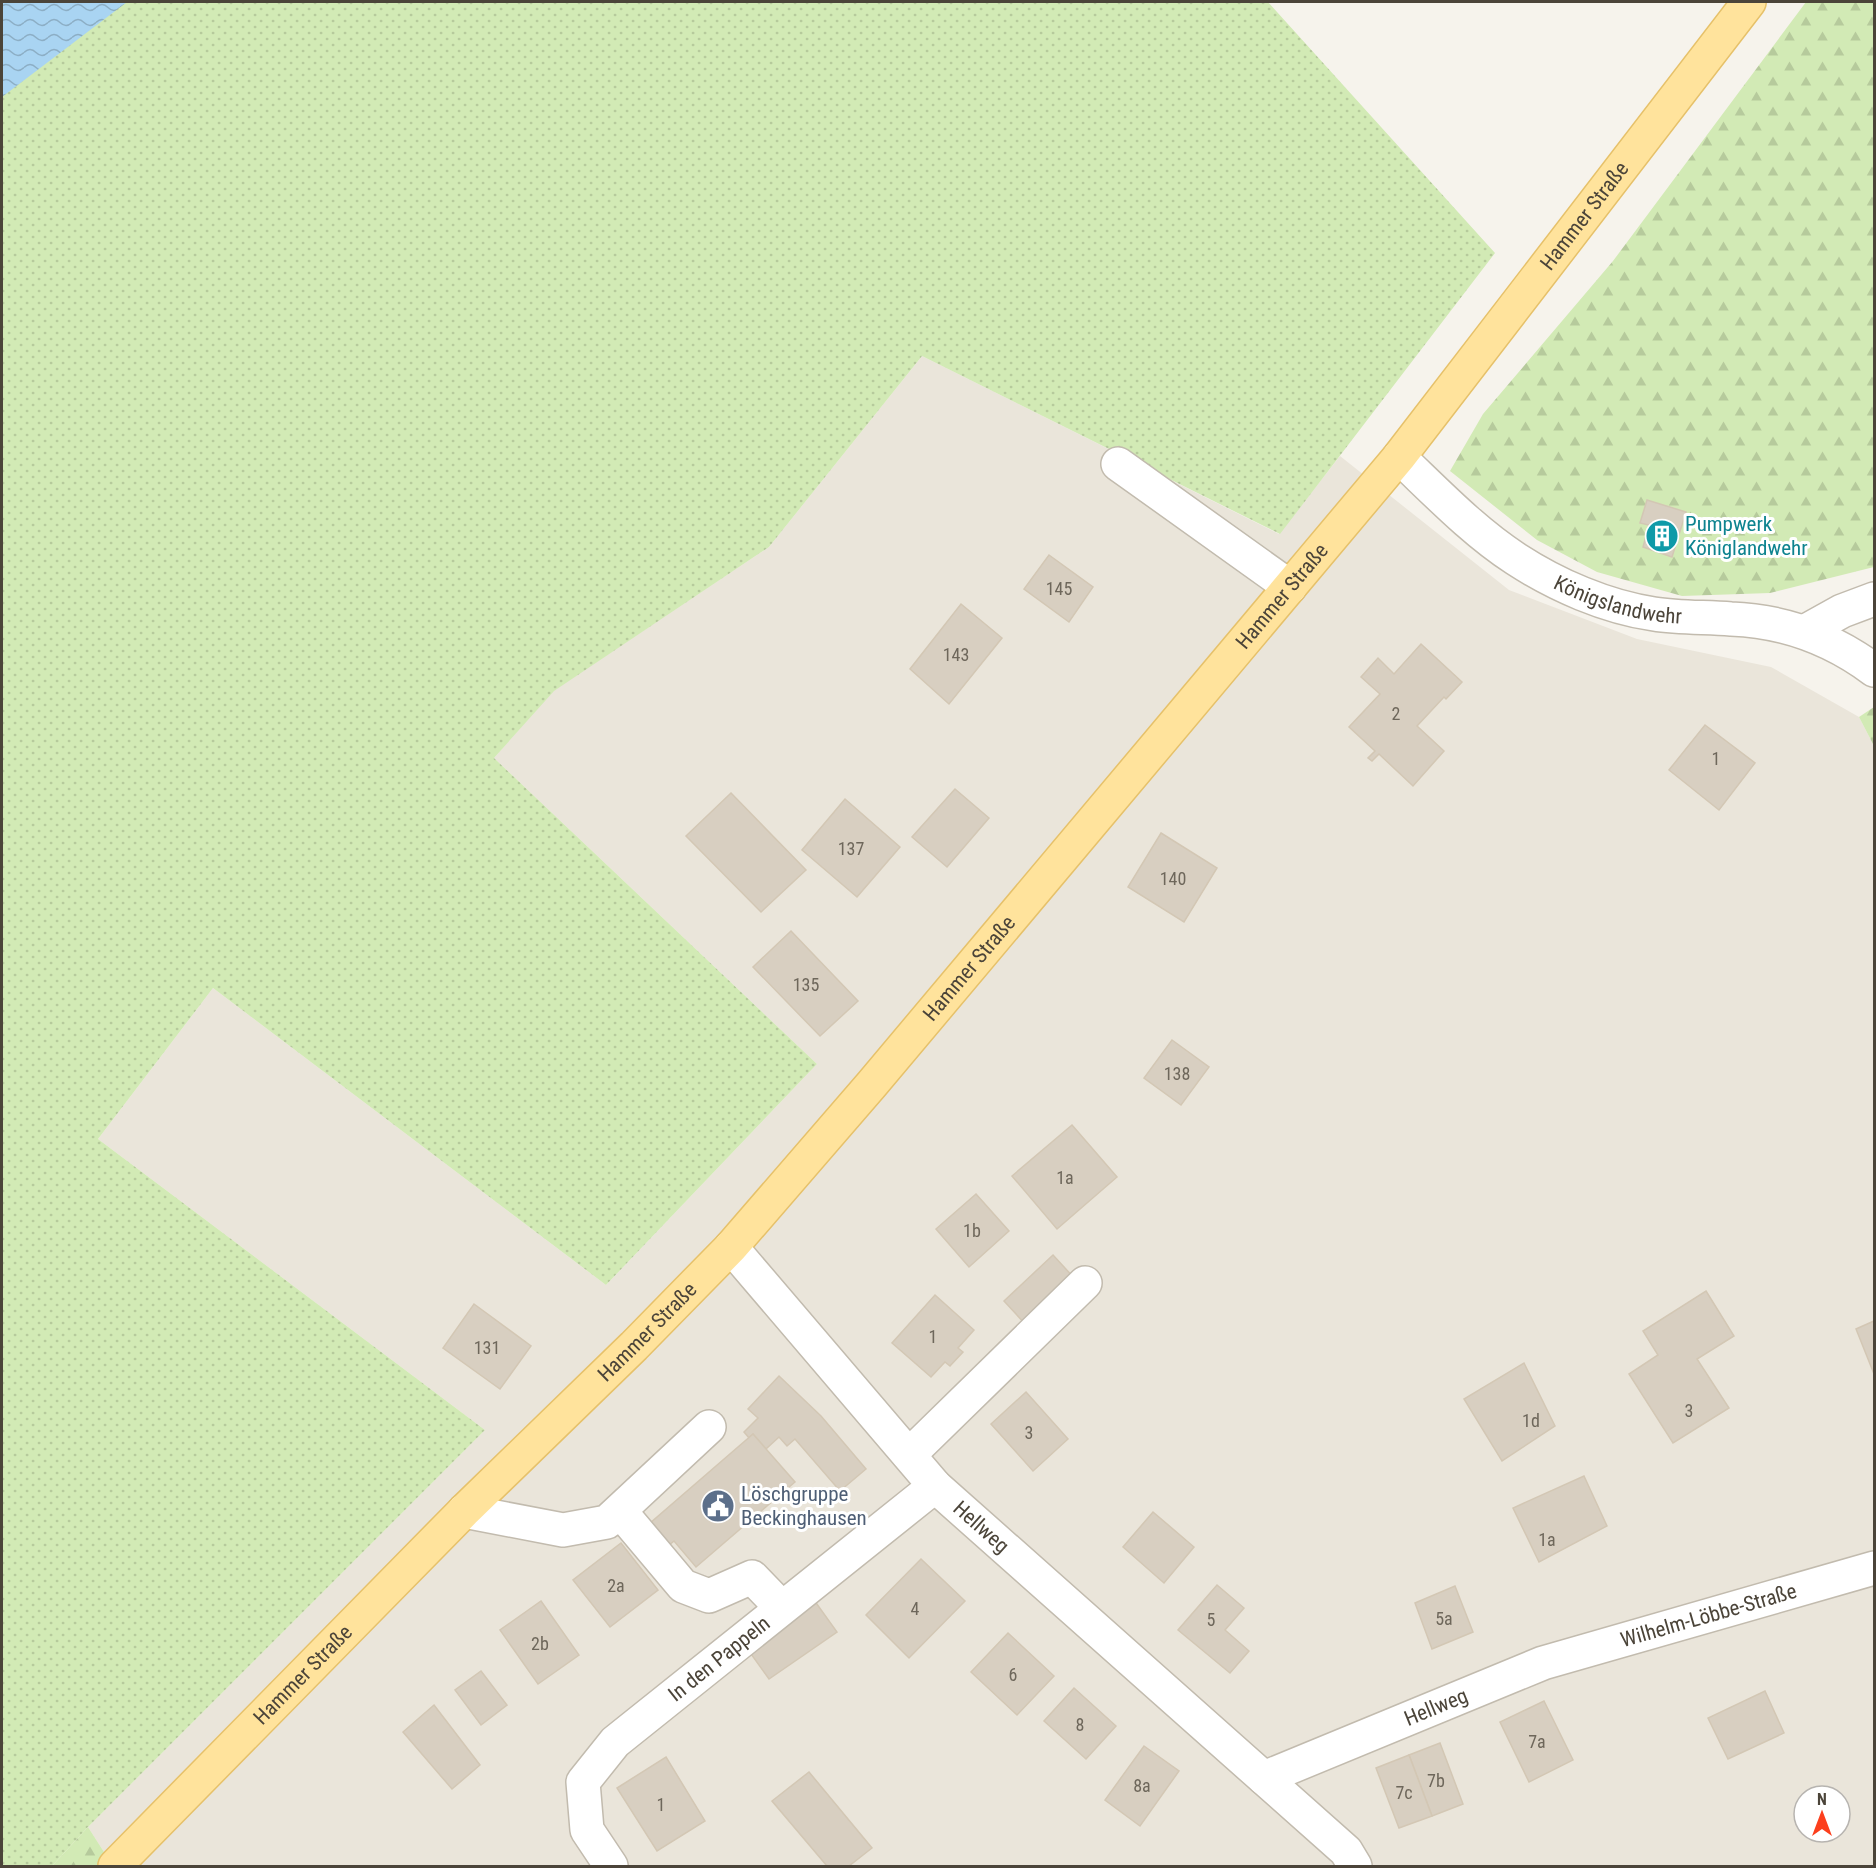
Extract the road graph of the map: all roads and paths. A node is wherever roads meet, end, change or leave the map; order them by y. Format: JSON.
{"nodes":[{"id":1,"x":1749,"y":2,"type":"edge"},
{"id":2,"x":1399,"y":458,"type":"junction"},
{"id":3,"x":1118,"y":464,"type":"dead end"},
{"id":4,"x":1290,"y":587,"type":"junction"},
{"id":5,"x":1875,"y":599,"type":"edge"},
{"id":6,"x":1806,"y":632,"type":"junction"},
{"id":7,"x":1875,"y":670,"type":"edge"},
{"id":8,"x":731,"y":1247,"type":"junction"},
{"id":9,"x":1085,"y":1283,"type":"dead end"},
{"id":10,"x":709,"y":1427,"type":"dead end"},
{"id":11,"x":909,"y":1455,"type":"junction"},
{"id":12,"x":935,"y":1486,"type":"junction"},
{"id":13,"x":464,"y":1511,"type":"junction"},
{"id":14,"x":620,"y":1511,"type":"junction"},
{"id":15,"x":1875,"y":1569,"type":"edge"},
{"id":16,"x":782,"y":1607,"type":"junction"},
{"id":17,"x":1542,"y":1663,"type":"joint"},
{"id":18,"x":1264,"y":1778,"type":"junction"},
{"id":19,"x":114,"y":1866,"type":"edge"},
{"id":20,"x":610,"y":1866,"type":"edge"},
{"id":21,"x":1355,"y":1866,"type":"edge"}],
"edges":[{"from":1,"to":2,"type":"main road","name":"Hammer Straße"},
{"from":2,"to":4,"type":"main road","name":"Hammer Straße"},
{"from":2,"to":6,"type":"street","name":"Königslandwehr"},
{"from":3,"to":4,"type":"street"},
{"from":4,"to":8,"type":"main road","name":"Hammer Straße"},
{"from":5,"to":6,"type":"street"},
{"from":6,"to":7,"type":"street","name":"Königslandwehr"},
{"from":8,"to":11,"type":"street","name":"Hellweg"},
{"from":8,"to":13,"type":"main road","name":"Hammer Straße"},
{"from":9,"to":11,"type":"street"},
{"from":10,"to":14,"type":"street"},
{"from":11,"to":12,"type":"street","name":"Hellweg"},
{"from":12,"to":16,"type":"street","name":"In den Pappeln"},
{"from":12,"to":18,"type":"street","name":"Hellweg"},
{"from":13,"to":14,"type":"street"},
{"from":13,"to":19,"type":"main road","name":"Hammer Straße"},
{"from":14,"to":16,"type":"street"},
{"from":15,"to":17,"type":"street","name":"Wilhelm-Löbbe-Straße"},
{"from":16,"to":20,"type":"street","name":"In den Pappeln"},
{"from":17,"to":18,"type":"street","name":"Hellweg"},
{"from":18,"to":21,"type":"street","name":"Hellweg"}]}
